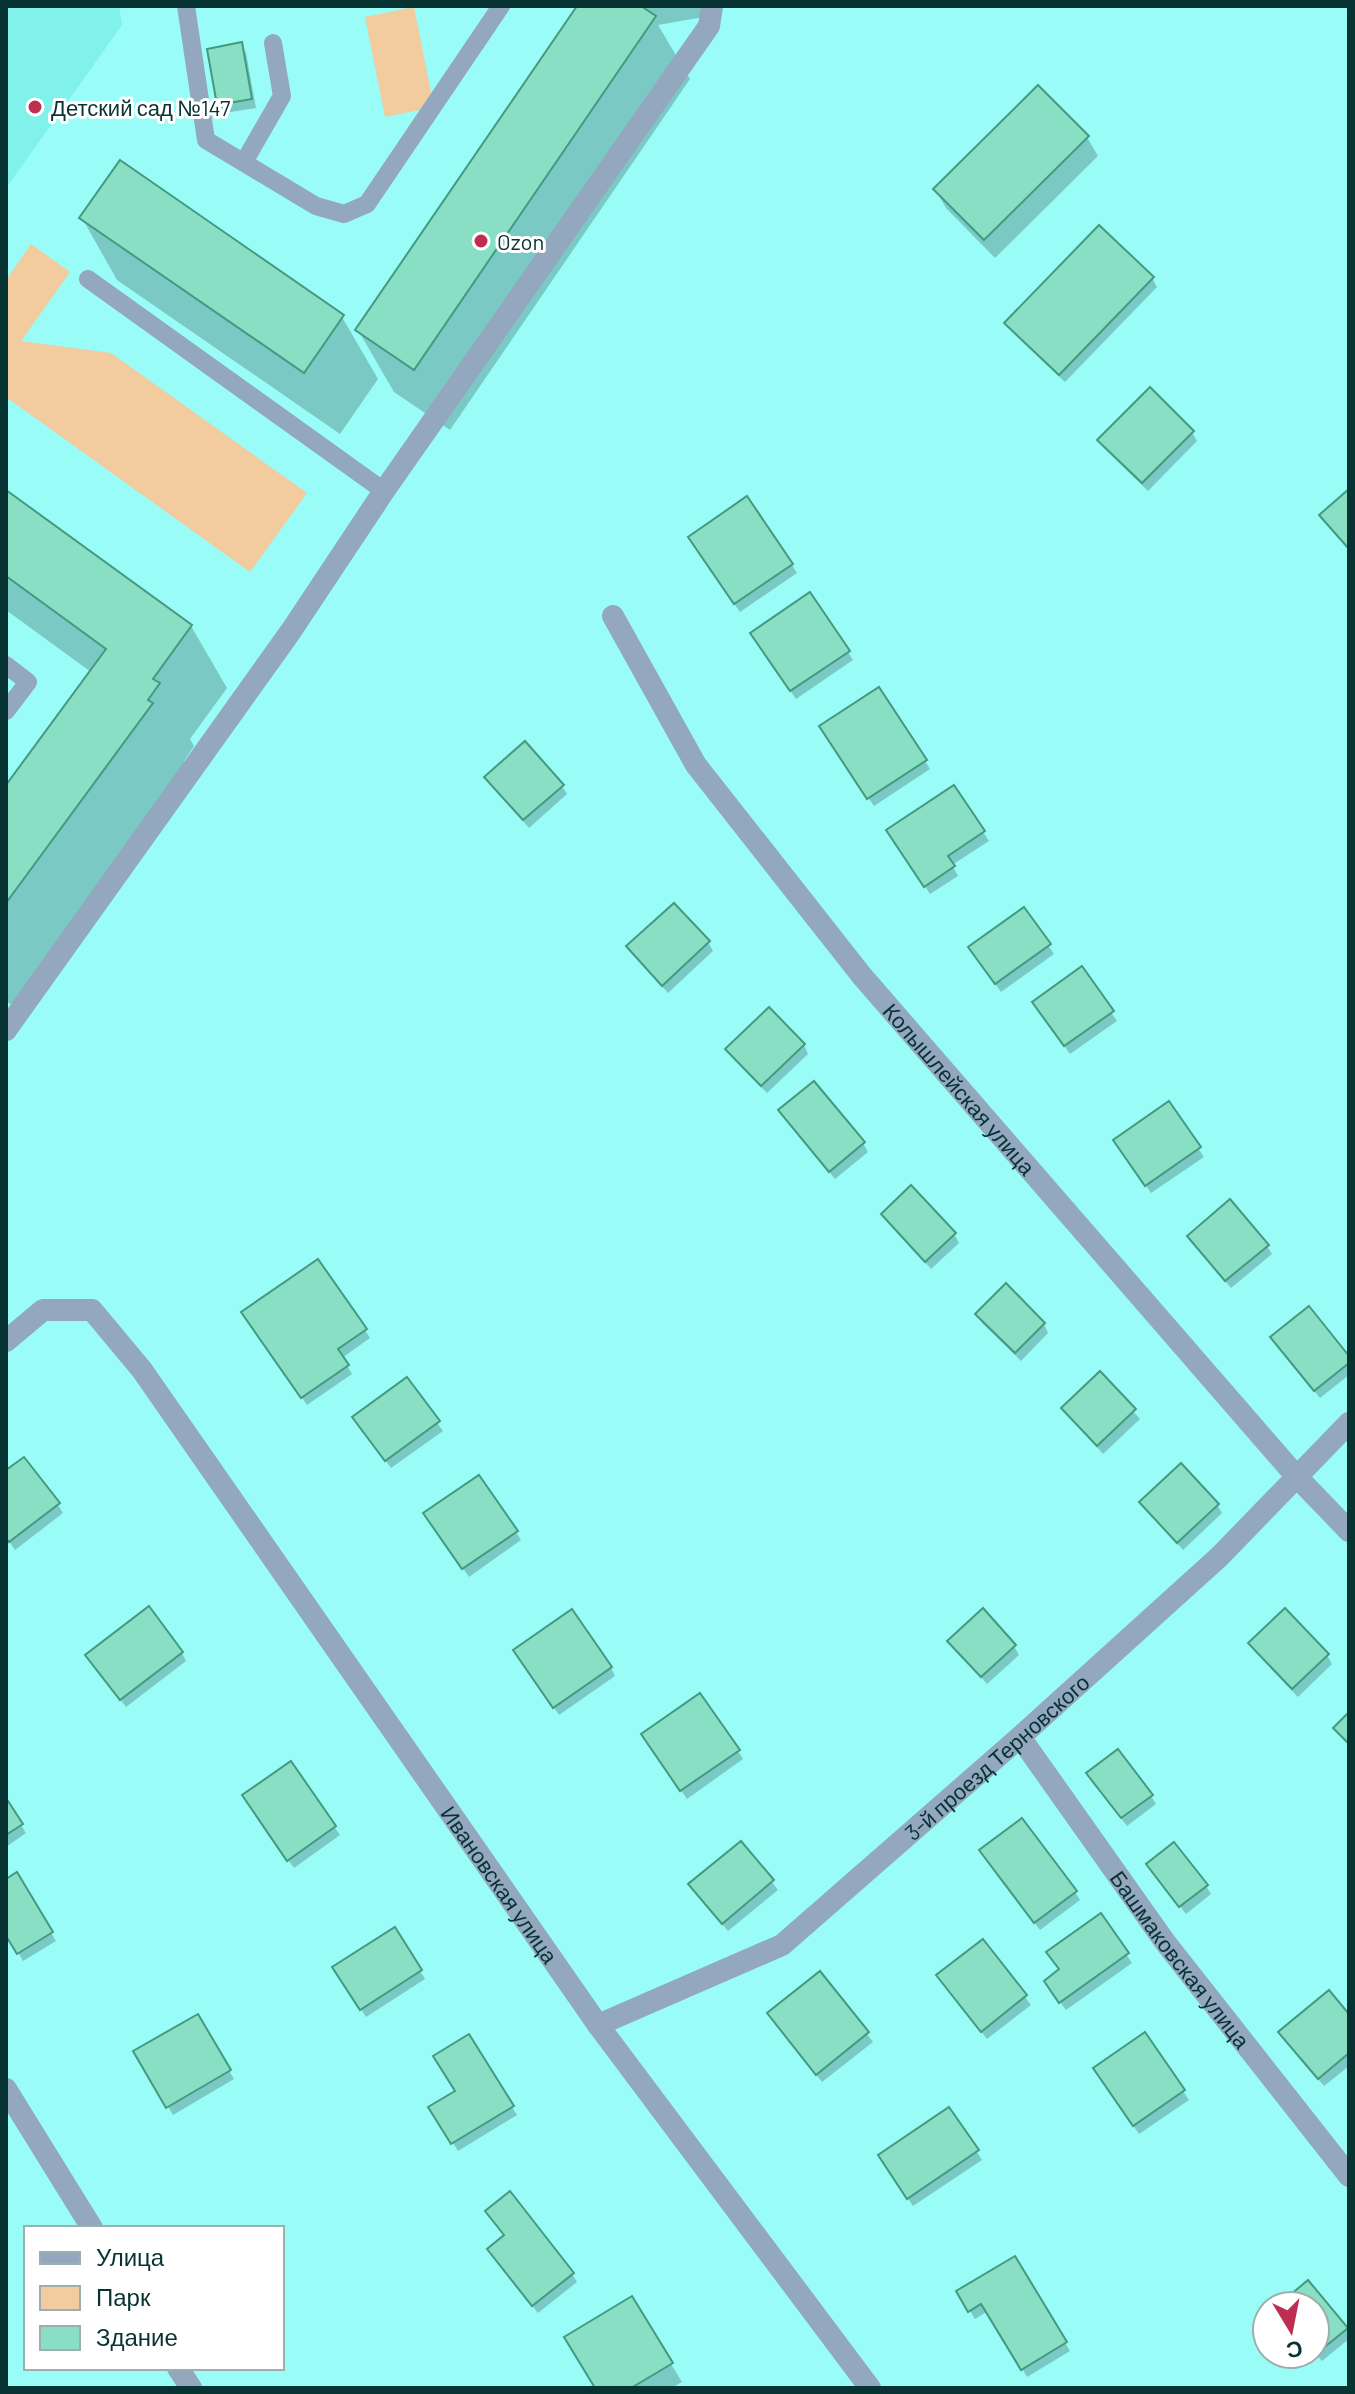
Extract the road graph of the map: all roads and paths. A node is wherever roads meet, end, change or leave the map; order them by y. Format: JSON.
{"nodes":[{"id":1,"x":186,"y":6,"type":"edge"},
{"id":2,"x":501,"y":6,"type":"edge"},
{"id":3,"x":712,"y":6,"type":"edge"},
{"id":4,"x":273,"y":43,"type":"dead end"},
{"id":5,"x":244,"y":162,"type":"junction"},
{"id":6,"x":88,"y":279,"type":"dead end"},
{"id":7,"x":384,"y":491,"type":"junction"},
{"id":8,"x":613,"y":616,"type":"dead end"},
{"id":9,"x":6,"y":665,"type":"edge"},
{"id":10,"x":6,"y":711,"type":"edge"},
{"id":11,"x":6,"y":1030,"type":"edge"},
{"id":12,"x":6,"y":1341,"type":"edge"},
{"id":13,"x":1349,"y":1423,"type":"edge"},
{"id":14,"x":1296,"y":1476,"type":"junction"},
{"id":15,"x":1349,"y":1531,"type":"edge"},
{"id":16,"x":1020,"y":1737,"type":"junction"},
{"id":17,"x":598,"y":2025,"type":"junction"},
{"id":18,"x":6,"y":2089,"type":"edge"},
{"id":19,"x":1349,"y":2176,"type":"edge"},
{"id":20,"x":91,"y":2226,"type":"edge"},
{"id":21,"x":179,"y":2370,"type":"edge"},
{"id":22,"x":191,"y":2388,"type":"edge"},
{"id":23,"x":870,"y":2388,"type":"edge"}],
"edges":[{"from":1,"to":5,"type":"lane"},
{"from":2,"to":5,"type":"lane"},
{"from":3,"to":7,"type":"street"},
{"from":4,"to":5,"type":"lane"},
{"from":6,"to":7,"type":"lane"},
{"from":7,"to":11,"type":"street"},
{"from":8,"to":14,"type":"street","name":"Колышлейская улица"},
{"from":9,"to":10,"type":"lane"},
{"from":12,"to":17,"type":"street","name":"Ивановская улица"},
{"from":13,"to":14,"type":"street","name":"3-й проезд Терновского"},
{"from":14,"to":15,"type":"street","name":"Колышлейская улица"},
{"from":14,"to":16,"type":"street","name":"3-й проезд Терновского"},
{"from":16,"to":17,"type":"street","name":"3-й проезд Терновского"},
{"from":16,"to":19,"type":"street","name":"Башмаковская улица"},
{"from":17,"to":23,"type":"street","name":"Ивановская улица"},
{"from":18,"to":20,"type":"street"},
{"from":21,"to":22,"type":"street"}]}
